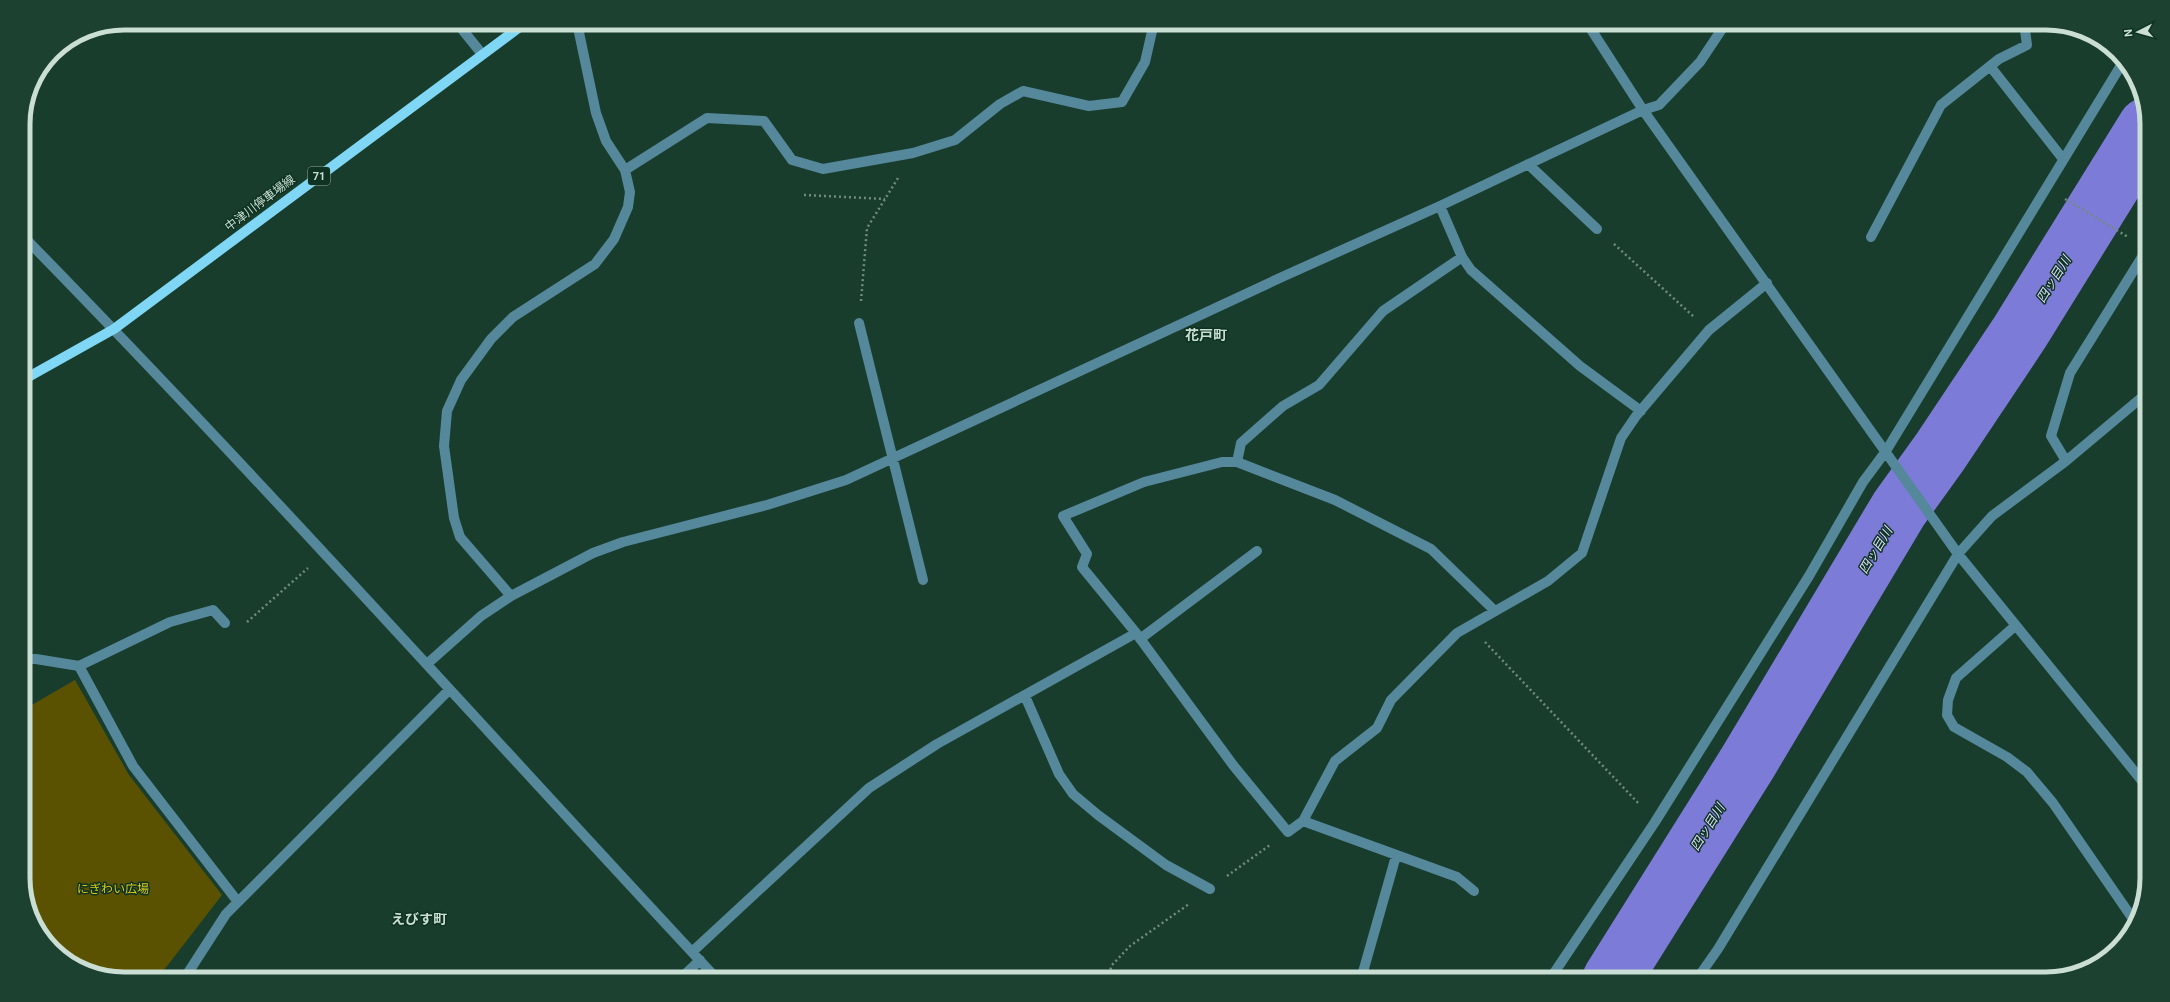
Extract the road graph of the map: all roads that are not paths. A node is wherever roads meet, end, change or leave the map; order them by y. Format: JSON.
{"nodes":[{"id":1,"x":463,"y":30,"type":"edge"},
{"id":2,"x":515,"y":30,"type":"edge"},
{"id":3,"x":578,"y":30,"type":"edge"},
{"id":4,"x":1152,"y":30,"type":"edge"},
{"id":5,"x":1592,"y":30,"type":"edge"},
{"id":6,"x":1721,"y":30,"type":"edge"},
{"id":7,"x":2025,"y":30,"type":"edge"},
{"id":8,"x":482,"y":54,"type":"junction"},
{"id":9,"x":1990,"y":66,"type":"junction"},
{"id":10,"x":2120,"y":67,"type":"edge"},
{"id":11,"x":1643,"y":110,"type":"junction"},
{"id":12,"x":2063,"y":159,"type":"junction"},
{"id":13,"x":1528,"y":164,"type":"junction"},
{"id":14,"x":625,"y":170,"type":"junction"},
{"id":15,"x":1440,"y":206,"type":"junction"},
{"id":16,"x":1597,"y":229,"type":"road end"},
{"id":17,"x":1871,"y":237,"type":"dead end"},
{"id":18,"x":30,"y":243,"type":"edge"},
{"id":19,"x":1462,"y":257,"type":"junction"},
{"id":20,"x":2140,"y":260,"type":"edge"},
{"id":21,"x":1767,"y":282,"type":"junction"},
{"id":22,"x":859,"y":323,"type":"road end"},
{"id":23,"x":114,"y":329,"type":"junction"},
{"id":24,"x":30,"y":376,"type":"edge"},
{"id":25,"x":2140,"y":399,"type":"edge"},
{"id":26,"x":1641,"y":411,"type":"junction"},
{"id":27,"x":1886,"y":452,"type":"junction"},
{"id":28,"x":894,"y":458,"type":"junction"},
{"id":29,"x":1237,"y":462,"type":"junction"},
{"id":30,"x":2066,"y":462,"type":"junction"},
{"id":31,"x":1257,"y":551,"type":"dead end"},
{"id":32,"x":1958,"y":554,"type":"junction"},
{"id":33,"x":923,"y":580,"type":"dead end"},
{"id":34,"x":511,"y":596,"type":"junction"},
{"id":35,"x":1495,"y":611,"type":"junction"},
{"id":36,"x":225,"y":623,"type":"road end"},
{"id":37,"x":2015,"y":626,"type":"junction"},
{"id":38,"x":1138,"y":636,"type":"junction"},
{"id":39,"x":30,"y":659,"type":"edge"},
{"id":40,"x":427,"y":664,"type":"junction"},
{"id":41,"x":79,"y":666,"type":"junction"},
{"id":42,"x":449,"y":690,"type":"junction"},
{"id":43,"x":1025,"y":696,"type":"junction"},
{"id":44,"x":2140,"y":778,"type":"edge"},
{"id":45,"x":1303,"y":821,"type":"junction"},
{"id":46,"x":1396,"y":856,"type":"junction"},
{"id":47,"x":1210,"y":889,"type":"dead end"},
{"id":48,"x":1474,"y":891,"type":"dead end"},
{"id":49,"x":238,"y":902,"type":"junction"},
{"id":50,"x":2131,"y":917,"type":"edge"},
{"id":51,"x":692,"y":952,"type":"junction"},
{"id":52,"x":700,"y":960,"type":"junction"},
{"id":53,"x":189,"y":972,"type":"edge"},
{"id":54,"x":687,"y":972,"type":"edge"},
{"id":55,"x":711,"y":972,"type":"edge"},
{"id":56,"x":1363,"y":972,"type":"edge"},
{"id":57,"x":1555,"y":972,"type":"edge"},
{"id":58,"x":1702,"y":972,"type":"edge"}],
"edges":[{"from":1,"to":8,"type":"street"},
{"from":2,"to":8,"type":"main road","name":"中津川停車場線","number":"71"},
{"from":3,"to":14,"type":"street"},
{"from":4,"to":14,"type":"street"},
{"from":5,"to":11,"type":"street"},
{"from":6,"to":11,"type":"street"},
{"from":7,"to":9,"type":"street"},
{"from":8,"to":23,"type":"main road","name":"中津川停車場線","number":"71"},
{"from":9,"to":12,"type":"street"},
{"from":9,"to":17,"type":"street"},
{"from":10,"to":12,"type":"street"},
{"from":11,"to":13,"type":"street"},
{"from":11,"to":21,"type":"street"},
{"from":12,"to":27,"type":"street"},
{"from":13,"to":15,"type":"street"},
{"from":13,"to":16,"type":"street"},
{"from":14,"to":34,"type":"street"},
{"from":15,"to":19,"type":"street"},
{"from":15,"to":28,"type":"street"},
{"from":18,"to":23,"type":"street"},
{"from":19,"to":26,"type":"street"},
{"from":19,"to":29,"type":"street"},
{"from":20,"to":30,"type":"street"},
{"from":21,"to":26,"type":"street"},
{"from":21,"to":27,"type":"street"},
{"from":22,"to":28,"type":"street"},
{"from":23,"to":24,"type":"main road","name":"中津川停車場線","number":"71"},
{"from":23,"to":40,"type":"street"},
{"from":25,"to":30,"type":"street"},
{"from":26,"to":35,"type":"street"},
{"from":27,"to":32,"type":"street"},
{"from":27,"to":57,"type":"street"},
{"from":28,"to":33,"type":"street"},
{"from":28,"to":34,"type":"street"},
{"from":29,"to":35,"type":"street"},
{"from":29,"to":38,"type":"street"},
{"from":30,"to":32,"type":"street"},
{"from":31,"to":38,"type":"street"},
{"from":32,"to":37,"type":"street"},
{"from":32,"to":58,"type":"street"},
{"from":34,"to":40,"type":"street"},
{"from":35,"to":45,"type":"street"},
{"from":36,"to":41,"type":"street"},
{"from":37,"to":44,"type":"street"},
{"from":37,"to":50,"type":"street"},
{"from":38,"to":43,"type":"street"},
{"from":38,"to":45,"type":"street"},
{"from":39,"to":41,"type":"street"},
{"from":40,"to":42,"type":"street"},
{"from":41,"to":49,"type":"street"},
{"from":42,"to":49,"type":"street"},
{"from":42,"to":51,"type":"street"},
{"from":43,"to":47,"type":"street"},
{"from":43,"to":51,"type":"street"},
{"from":45,"to":46,"type":"street"},
{"from":46,"to":48,"type":"street"},
{"from":46,"to":56,"type":"street"},
{"from":49,"to":53,"type":"street"},
{"from":51,"to":52,"type":"street"},
{"from":52,"to":54,"type":"street"},
{"from":52,"to":55,"type":"street"}]}
